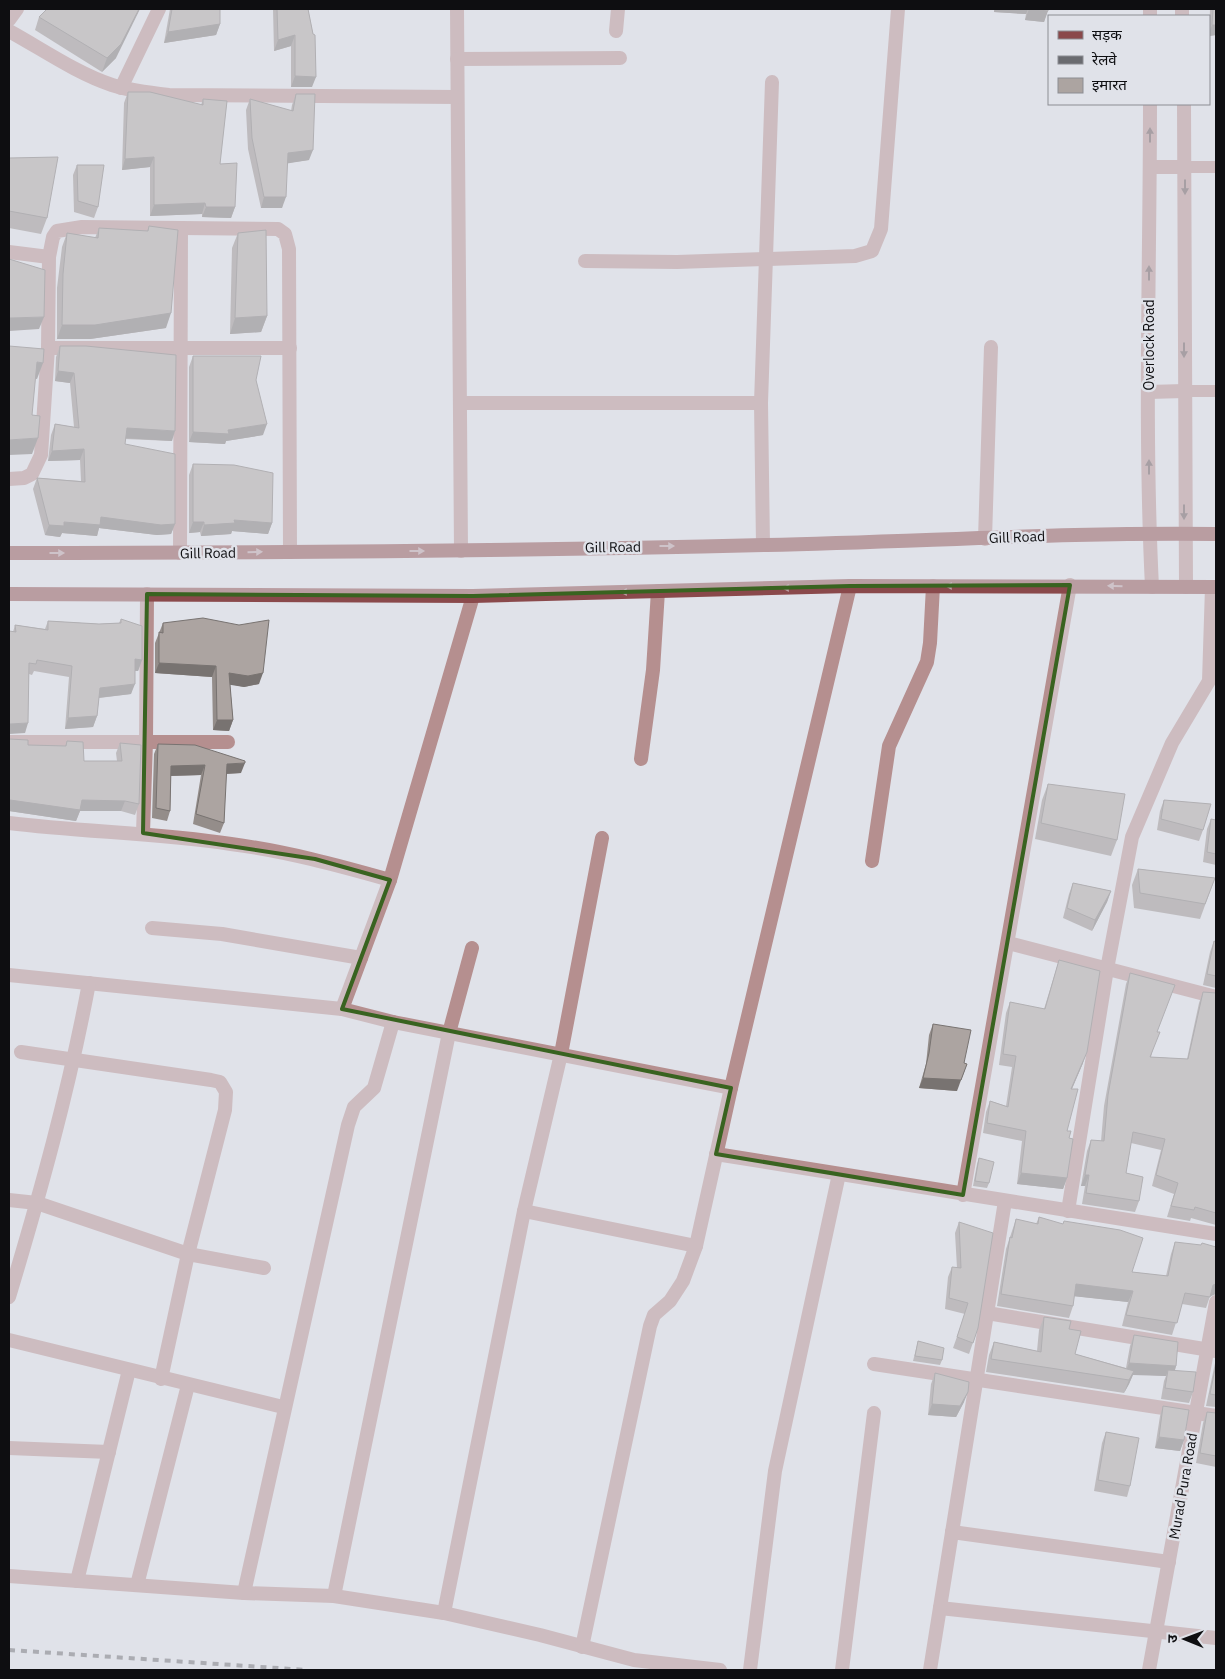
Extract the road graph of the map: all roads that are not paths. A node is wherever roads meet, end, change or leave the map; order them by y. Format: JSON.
{"nodes":[{"id":1,"x":17,"y":9,"type":"edge"},
{"id":2,"x":159,"y":9,"type":"edge"},
{"id":3,"x":457,"y":9,"type":"edge"},
{"id":4,"x":618,"y":9,"type":"edge"},
{"id":5,"x":898,"y":9,"type":"edge"},
{"id":6,"x":9,"y":20,"type":"edge"},
{"id":7,"x":9,"y":31,"type":"edge"},
{"id":8,"x":616,"y":31,"type":"dead end"},
{"id":9,"x":620,"y":58,"type":"dead end"},
{"id":10,"x":457,"y":59,"type":"junction"},
{"id":11,"x":772,"y":82,"type":"dead end"},
{"id":12,"x":121,"y":88,"type":"junction"},
{"id":13,"x":457,"y":97,"type":"junction"},
{"id":14,"x":1150,"y":105,"type":"edge"},
{"id":15,"x":1184,"y":105,"type":"edge"},
{"id":16,"x":1150,"y":167,"type":"junction"},
{"id":17,"x":1186,"y":167,"type":"junction"},
{"id":18,"x":1216,"y":167,"type":"edge"},
{"id":19,"x":181,"y":230,"type":"junction"},
{"id":20,"x":9,"y":252,"type":"edge"},
{"id":21,"x":49,"y":257,"type":"junction"},
{"id":22,"x":764,"y":258,"type":"junction"},
{"id":23,"x":585,"y":261,"type":"dead end"},
{"id":24,"x":991,"y":347,"type":"dead end"},
{"id":25,"x":48,"y":348,"type":"junction"},
{"id":26,"x":182,"y":348,"type":"junction"},
{"id":27,"x":290,"y":348,"type":"junction"},
{"id":28,"x":1216,"y":390,"type":"edge"},
{"id":29,"x":1184,"y":391,"type":"junction"},
{"id":30,"x":1148,"y":392,"type":"junction"},
{"id":31,"x":460,"y":403,"type":"junction"},
{"id":32,"x":761,"y":403,"type":"junction"},
{"id":33,"x":9,"y":479,"type":"edge"},
{"id":34,"x":1149,"y":533,"type":"junction"},
{"id":35,"x":1184,"y":534,"type":"junction"},
{"id":36,"x":1216,"y":534,"type":"edge"},
{"id":37,"x":985,"y":538,"type":"junction"},
{"id":38,"x":763,"y":546,"type":"junction"},
{"id":39,"x":461,"y":551,"type":"junction"},
{"id":40,"x":290,"y":552,"type":"junction"},
{"id":41,"x":9,"y":553,"type":"edge"},
{"id":42,"x":180,"y":553,"type":"junction"},
{"id":43,"x":1070,"y":585,"type":"junction"},
{"id":44,"x":850,"y":586,"type":"junction"},
{"id":45,"x":933,"y":586,"type":"junction"},
{"id":46,"x":1152,"y":587,"type":"junction"},
{"id":47,"x":1186,"y":587,"type":"junction"},
{"id":48,"x":1214,"y":587,"type":"edge"},
{"id":49,"x":658,"y":591,"type":"junction"},
{"id":50,"x":9,"y":594,"type":"edge"},
{"id":51,"x":147,"y":594,"type":"junction"},
{"id":52,"x":473,"y":596,"type":"junction"},
{"id":53,"x":146,"y":741,"type":"junction"},
{"id":54,"x":9,"y":742,"type":"edge"},
{"id":55,"x":228,"y":742,"type":"dead end"},
{"id":56,"x":641,"y":759,"type":"dead end"},
{"id":57,"x":9,"y":823,"type":"edge"},
{"id":58,"x":143,"y":834,"type":"junction"},
{"id":59,"x":602,"y":838,"type":"dead end"},
{"id":60,"x":872,"y":861,"type":"dead end"},
{"id":61,"x":390,"y":880,"type":"junction"},
{"id":62,"x":152,"y":928,"type":"dead end"},
{"id":63,"x":1008,"y":944,"type":"junction"},
{"id":64,"x":472,"y":948,"type":"dead end"},
{"id":65,"x":360,"y":958,"type":"junction"},
{"id":66,"x":1107,"y":969,"type":"junction"},
{"id":67,"x":9,"y":975,"type":"edge"},
{"id":68,"x":89,"y":983,"type":"junction"},
{"id":69,"x":1216,"y":998,"type":"edge"},
{"id":70,"x":342,"y":1009,"type":"junction"},
{"id":71,"x":394,"y":1022,"type":"junction"},
{"id":72,"x":449,"y":1033,"type":"junction"},
{"id":73,"x":21,"y":1052,"type":"dead end"},
{"id":74,"x":561,"y":1054,"type":"junction"},
{"id":75,"x":74,"y":1061,"type":"junction"},
{"id":76,"x":731,"y":1088,"type":"junction"},
{"id":77,"x":716,"y":1154,"type":"junction"},
{"id":78,"x":839,"y":1174,"type":"junction"},
{"id":79,"x":964,"y":1195,"type":"junction"},
{"id":80,"x":9,"y":1200,"type":"edge"},
{"id":81,"x":1005,"y":1201,"type":"junction"},
{"id":82,"x":37,"y":1203,"type":"junction"},
{"id":83,"x":524,"y":1211,"type":"junction"},
{"id":84,"x":1068,"y":1211,"type":"junction"},
{"id":85,"x":1216,"y":1234,"type":"edge"},
{"id":86,"x":696,"y":1246,"type":"junction"},
{"id":87,"x":188,"y":1254,"type":"junction"},
{"id":88,"x":264,"y":1268,"type":"dead end"},
{"id":89,"x":9,"y":1298,"type":"edge"},
{"id":90,"x":1216,"y":1302,"type":"edge"},
{"id":91,"x":987,"y":1313,"type":"junction"},
{"id":92,"x":9,"y":1340,"type":"edge"},
{"id":93,"x":1212,"y":1350,"type":"edge"},
{"id":94,"x":874,"y":1364,"type":"dead end"},
{"id":95,"x":129,"y":1370,"type":"junction"},
{"id":96,"x":161,"y":1378,"type":"junction"},
{"id":97,"x":976,"y":1381,"type":"junction"},
{"id":98,"x":188,"y":1385,"type":"junction"},
{"id":99,"x":284,"y":1407,"type":"junction"},
{"id":100,"x":874,"y":1413,"type":"dead end"},
{"id":101,"x":1196,"y":1414,"type":"junction"},
{"id":102,"x":1216,"y":1416,"type":"edge"},
{"id":103,"x":9,"y":1448,"type":"edge"},
{"id":104,"x":109,"y":1452,"type":"junction"},
{"id":105,"x":952,"y":1532,"type":"junction"},
{"id":106,"x":1169,"y":1562,"type":"junction"},
{"id":107,"x":9,"y":1576,"type":"edge"},
{"id":108,"x":77,"y":1581,"type":"junction"},
{"id":109,"x":137,"y":1585,"type":"junction"},
{"id":110,"x":244,"y":1593,"type":"junction"},
{"id":111,"x":334,"y":1596,"type":"junction"},
{"id":112,"x":940,"y":1608,"type":"junction"},
{"id":113,"x":444,"y":1613,"type":"junction"},
{"id":114,"x":1156,"y":1632,"type":"junction"},
{"id":115,"x":1216,"y":1638,"type":"edge"},
{"id":116,"x":582,"y":1647,"type":"junction"},
{"id":117,"x":720,"y":1670,"type":"edge"},
{"id":118,"x":750,"y":1670,"type":"edge"},
{"id":119,"x":842,"y":1670,"type":"edge"},
{"id":120,"x":930,"y":1670,"type":"edge"},
{"id":121,"x":1149,"y":1670,"type":"edge"}],
"edges":[{"from":1,"to":6,"type":"street"},
{"from":2,"to":12,"type":"street"},
{"from":3,"to":10,"type":"street"},
{"from":4,"to":8,"type":"street"},
{"from":5,"to":22,"type":"street"},
{"from":7,"to":12,"type":"street"},
{"from":9,"to":10,"type":"street"},
{"from":10,"to":13,"type":"street"},
{"from":11,"to":22,"type":"street"},
{"from":12,"to":13,"type":"street"},
{"from":13,"to":31,"type":"street"},
{"from":16,"to":14,"type":"street","name":"Overlock Road","one_way":true},
{"from":15,"to":17,"type":"street"},
{"from":16,"to":17,"type":"street"},
{"from":30,"to":16,"type":"street","name":"Overlock Road","one_way":true},
{"from":17,"to":18,"type":"lane"},
{"from":17,"to":29,"type":"street","one_way":true},
{"from":19,"to":21,"type":"street"},
{"from":19,"to":26,"type":"street"},
{"from":19,"to":27,"type":"street"},
{"from":20,"to":21,"type":"street"},
{"from":21,"to":25,"type":"street"},
{"from":22,"to":23,"type":"street"},
{"from":22,"to":32,"type":"street"},
{"from":24,"to":37,"type":"street"},
{"from":25,"to":26,"type":"street"},
{"from":25,"to":33,"type":"street"},
{"from":26,"to":27,"type":"street"},
{"from":26,"to":42,"type":"street"},
{"from":27,"to":40,"type":"street"},
{"from":28,"to":29,"type":"lane"},
{"from":29,"to":30,"type":"street"},
{"from":29,"to":35,"type":"street","one_way":true},
{"from":34,"to":30,"type":"street","name":"Overlock Road","one_way":true},
{"from":31,"to":32,"type":"street"},
{"from":31,"to":39,"type":"street"},
{"from":32,"to":38,"type":"street"},
{"from":34,"to":35,"type":"main road","name":"Gill Road"},
{"from":34,"to":37,"type":"main road","name":"Gill Road"},
{"from":34,"to":46,"type":"street","name":"Overlock Road"},
{"from":35,"to":36,"type":"main road","name":"Gill Road"},
{"from":35,"to":47,"type":"street"},
{"from":37,"to":38,"type":"main road","name":"Gill Road"},
{"from":39,"to":38,"type":"main road","name":"Gill Road","one_way":true},
{"from":40,"to":39,"type":"main road","name":"Gill Road","one_way":true},
{"from":42,"to":40,"type":"main road","name":"Gill Road","one_way":true},
{"from":41,"to":42,"type":"main road","name":"Gill Road","one_way":true},
{"from":43,"to":45,"type":"main road","one_way":true},
{"from":46,"to":43,"type":"main road","one_way":true},
{"from":43,"to":63,"type":"street"},
{"from":44,"to":45,"type":"main road"},
{"from":44,"to":49,"type":"main road","one_way":true},
{"from":44,"to":76,"type":"street"},
{"from":45,"to":60,"type":"street"},
{"from":46,"to":47,"type":"main road"},
{"from":47,"to":48,"type":"main road"},
{"from":48,"to":66,"type":"street"},
{"from":49,"to":52,"type":"main road","one_way":true},
{"from":49,"to":56,"type":"street"},
{"from":50,"to":51,"type":"main road"},
{"from":51,"to":52,"type":"main road"},
{"from":51,"to":53,"type":"street"},
{"from":52,"to":61,"type":"street"},
{"from":53,"to":54,"type":"street"},
{"from":53,"to":55,"type":"street"},
{"from":53,"to":58,"type":"street"},
{"from":57,"to":58,"type":"street"},
{"from":58,"to":61,"type":"street"},
{"from":59,"to":74,"type":"street"},
{"from":61,"to":65,"type":"street"},
{"from":62,"to":65,"type":"street"},
{"from":63,"to":66,"type":"street"},
{"from":63,"to":79,"type":"street"},
{"from":64,"to":72,"type":"street"},
{"from":65,"to":70,"type":"street"},
{"from":66,"to":69,"type":"street"},
{"from":66,"to":84,"type":"street"},
{"from":67,"to":68,"type":"street"},
{"from":68,"to":70,"type":"street"},
{"from":68,"to":75,"type":"street"},
{"from":70,"to":71,"type":"street"},
{"from":71,"to":72,"type":"street"},
{"from":71,"to":99,"type":"street"},
{"from":72,"to":74,"type":"street"},
{"from":72,"to":111,"type":"street"},
{"from":73,"to":75,"type":"street"},
{"from":74,"to":76,"type":"street"},
{"from":74,"to":83,"type":"street"},
{"from":75,"to":82,"type":"street"},
{"from":75,"to":87,"type":"street"},
{"from":76,"to":77,"type":"street"},
{"from":77,"to":78,"type":"street"},
{"from":77,"to":86,"type":"street"},
{"from":78,"to":79,"type":"street"},
{"from":78,"to":118,"type":"street"},
{"from":79,"to":81,"type":"street"},
{"from":80,"to":82,"type":"street"},
{"from":81,"to":84,"type":"street"},
{"from":81,"to":91,"type":"street"},
{"from":82,"to":87,"type":"street"},
{"from":82,"to":89,"type":"street"},
{"from":83,"to":86,"type":"street"},
{"from":83,"to":113,"type":"street"},
{"from":84,"to":85,"type":"street"},
{"from":86,"to":116,"type":"street"},
{"from":87,"to":88,"type":"street"},
{"from":87,"to":96,"type":"street"},
{"from":90,"to":93,"type":"street","name":"Murad Pura Road"},
{"from":91,"to":93,"type":"street"},
{"from":91,"to":97,"type":"street"},
{"from":92,"to":95,"type":"street"},
{"from":93,"to":101,"type":"street","name":"Murad Pura Road"},
{"from":94,"to":97,"type":"street"},
{"from":95,"to":96,"type":"street"},
{"from":95,"to":104,"type":"street"},
{"from":96,"to":98,"type":"street"},
{"from":97,"to":101,"type":"street"},
{"from":97,"to":105,"type":"street"},
{"from":98,"to":99,"type":"street"},
{"from":98,"to":109,"type":"street"},
{"from":99,"to":110,"type":"street"},
{"from":100,"to":119,"type":"street"},
{"from":101,"to":102,"type":"street"},
{"from":101,"to":106,"type":"street","name":"Murad Pura Road"},
{"from":103,"to":104,"type":"street"},
{"from":104,"to":108,"type":"street"},
{"from":105,"to":106,"type":"street"},
{"from":105,"to":112,"type":"street"},
{"from":106,"to":114,"type":"street","name":"Murad Pura Road"},
{"from":107,"to":108,"type":"street"},
{"from":108,"to":109,"type":"street"},
{"from":109,"to":110,"type":"street"},
{"from":110,"to":111,"type":"street"},
{"from":111,"to":113,"type":"street"},
{"from":112,"to":114,"type":"street"},
{"from":112,"to":120,"type":"street"},
{"from":113,"to":116,"type":"street"},
{"from":114,"to":115,"type":"street"},
{"from":114,"to":121,"type":"street","name":"Murad Pura Road"},
{"from":116,"to":117,"type":"street"}]}
